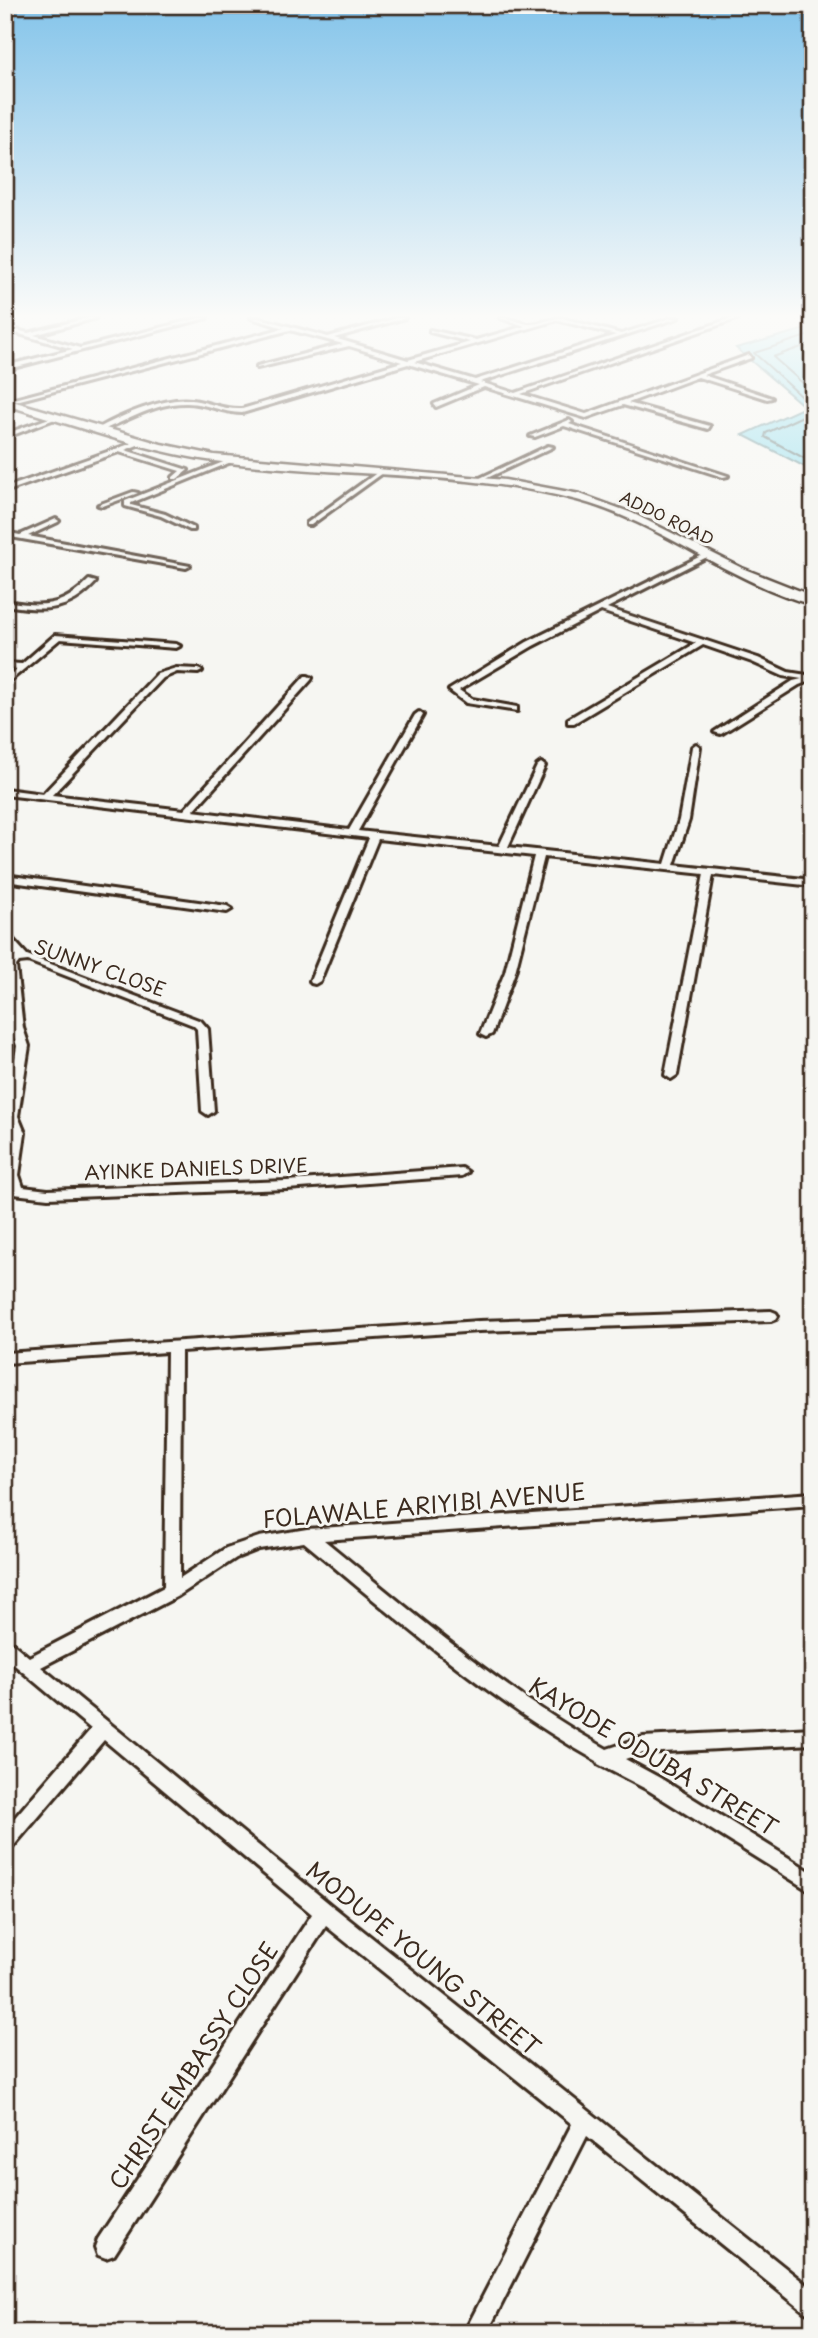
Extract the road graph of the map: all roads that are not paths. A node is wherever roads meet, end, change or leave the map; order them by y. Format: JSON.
{"nodes":[{"id":1,"x":29,"y":427,"type":"edge"},
{"id":2,"x":99,"y":427,"type":"edge"},
{"id":3,"x":100,"y":427,"type":"edge"},
{"id":4,"x":557,"y":427,"type":"edge"},
{"id":5,"x":570,"y":427,"type":"edge"},
{"id":6,"x":103,"y":428,"type":"junction"},
{"id":7,"x":5,"y":436,"type":"edge"},
{"id":8,"x":533,"y":436,"type":"dead end"},
{"id":9,"x":141,"y":442,"type":"junction"},
{"id":10,"x":550,"y":447,"type":"dead end"},
{"id":11,"x":119,"y":450,"type":"junction"},
{"id":12,"x":233,"y":460,"type":"junction"},
{"id":13,"x":380,"y":473,"type":"junction"},
{"id":14,"x":725,"y":477,"type":"dead end"},
{"id":15,"x":483,"y":478,"type":"junction"},
{"id":16,"x":5,"y":489,"type":"edge"},
{"id":17,"x":102,"y":505,"type":"dead end"},
{"id":18,"x":56,"y":521,"type":"dead end"},
{"id":19,"x":309,"y":524,"type":"dead end"},
{"id":20,"x":192,"y":529,"type":"dead end"},
{"id":21,"x":5,"y":534,"type":"edge"},
{"id":22,"x":22,"y":536,"type":"junction"},
{"id":23,"x":708,"y":555,"type":"junction"},
{"id":24,"x":186,"y":566,"type":"dead end"},
{"id":25,"x":92,"y":582,"type":"dead end"},
{"id":26,"x":813,"y":598,"type":"edge"},
{"id":27,"x":5,"y":603,"type":"edge"},
{"id":28,"x":602,"y":610,"type":"junction"},
{"id":29,"x":701,"y":643,"type":"junction"},
{"id":30,"x":176,"y":646,"type":"dead end"},
{"id":31,"x":5,"y":665,"type":"edge"},
{"id":32,"x":24,"y":667,"type":"junction"},
{"id":33,"x":198,"y":671,"type":"dead end"},
{"id":34,"x":307,"y":678,"type":"dead end"},
{"id":35,"x":813,"y":678,"type":"edge"},
{"id":36,"x":5,"y":683,"type":"edge"},
{"id":37,"x":514,"y":709,"type":"dead end"},
{"id":38,"x":418,"y":715,"type":"dead end"},
{"id":39,"x":571,"y":721,"type":"dead end"},
{"id":40,"x":718,"y":732,"type":"dead end"},
{"id":41,"x":696,"y":747,"type":"dead end"},
{"id":42,"x":541,"y":766,"type":"dead end"},
{"id":43,"x":5,"y":792,"type":"edge"},
{"id":44,"x":46,"y":796,"type":"junction"},
{"id":45,"x":187,"y":812,"type":"junction"},
{"id":46,"x":352,"y":834,"type":"junction"},
{"id":47,"x":373,"y":836,"type":"junction"},
{"id":48,"x":503,"y":848,"type":"junction"},
{"id":49,"x":540,"y":852,"type":"junction"},
{"id":50,"x":669,"y":866,"type":"junction"},
{"id":51,"x":709,"y":871,"type":"junction"},
{"id":52,"x":5,"y":878,"type":"edge"},
{"id":53,"x":813,"y":883,"type":"edge"},
{"id":54,"x":227,"y":909,"type":"dead end"},
{"id":55,"x":5,"y":937,"type":"edge"},
{"id":56,"x":23,"y":957,"type":"junction"},
{"id":57,"x":315,"y":981,"type":"dead end"},
{"id":58,"x":486,"y":1034,"type":"dead end"},
{"id":59,"x":671,"y":1075,"type":"dead end"},
{"id":60,"x":208,"y":1111,"type":"dead end"},
{"id":61,"x":9,"y":1116,"type":"edge"},
{"id":62,"x":462,"y":1172,"type":"dead end"},
{"id":63,"x":771,"y":1316,"type":"dead end"},
{"id":64,"x":174,"y":1346,"type":"junction"},
{"id":65,"x":5,"y":1358,"type":"edge"},
{"id":66,"x":813,"y":1499,"type":"edge"},
{"id":67,"x":307,"y":1535,"type":"junction"},
{"id":68,"x":172,"y":1591,"type":"junction"},
{"id":69,"x":5,"y":1647,"type":"edge"},
{"id":70,"x":28,"y":1666,"type":"junction"},
{"id":71,"x":101,"y":1730,"type":"junction"},
{"id":72,"x":813,"y":1736,"type":"edge"},
{"id":73,"x":604,"y":1759,"type":"junction"},
{"id":74,"x":5,"y":1843,"type":"edge"},
{"id":75,"x":813,"y":1884,"type":"edge"},
{"id":76,"x":324,"y":1912,"type":"junction"},
{"id":77,"x":584,"y":2121,"type":"junction"},
{"id":78,"x":106,"y":2247,"type":"dead end"},
{"id":79,"x":813,"y":2304,"type":"edge"},
{"id":80,"x":475,"y":2333,"type":"edge"}],
"edges":[{"from":1,"to":7,"type":"street"},
{"from":2,"to":6,"type":"main road","name":"ADDO ROAD"},
{"from":3,"to":6,"type":"main road","name":"ADDO ROAD"},
{"from":4,"to":8,"type":"street"},
{"from":5,"to":14,"type":"street"},
{"from":6,"to":9,"type":"main road","name":"ADDO ROAD"},
{"from":6,"to":15,"type":"main road","name":"ADDO ROAD"},
{"from":9,"to":11,"type":"street"},
{"from":9,"to":12,"type":"main road","name":"ADDO ROAD"},
{"from":10,"to":15,"type":"street"},
{"from":11,"to":16,"type":"street"},
{"from":11,"to":17,"type":"street"},
{"from":12,"to":13,"type":"main road","name":"ADDO ROAD"},
{"from":12,"to":20,"type":"street"},
{"from":13,"to":19,"type":"street"},
{"from":13,"to":23,"type":"main road","name":"ADDO ROAD"},
{"from":15,"to":26,"type":"main road","name":"ADDO ROAD"},
{"from":18,"to":22,"type":"street"},
{"from":21,"to":22,"type":"street"},
{"from":22,"to":24,"type":"street"},
{"from":23,"to":26,"type":"main road","name":"ADDO ROAD"},
{"from":23,"to":28,"type":"street"},
{"from":25,"to":27,"type":"street"},
{"from":28,"to":29,"type":"street"},
{"from":28,"to":37,"type":"street"},
{"from":29,"to":35,"type":"street"},
{"from":29,"to":39,"type":"street"},
{"from":30,"to":32,"type":"street"},
{"from":31,"to":32,"type":"street"},
{"from":32,"to":36,"type":"street"},
{"from":33,"to":44,"type":"street"},
{"from":34,"to":45,"type":"street"},
{"from":35,"to":40,"type":"street"},
{"from":38,"to":46,"type":"street"},
{"from":41,"to":50,"type":"street"},
{"from":42,"to":48,"type":"street"},
{"from":43,"to":44,"type":"street"},
{"from":44,"to":45,"type":"street"},
{"from":45,"to":46,"type":"street"},
{"from":46,"to":47,"type":"street"},
{"from":47,"to":48,"type":"street"},
{"from":47,"to":57,"type":"street"},
{"from":48,"to":49,"type":"street"},
{"from":49,"to":50,"type":"street"},
{"from":49,"to":58,"type":"street"},
{"from":50,"to":51,"type":"street"},
{"from":51,"to":53,"type":"street"},
{"from":51,"to":59,"type":"street"},
{"from":52,"to":54,"type":"street"},
{"from":55,"to":56,"type":"street"},
{"from":56,"to":60,"type":"street","name":"SUNNY CLOSE"},
{"from":56,"to":61,"type":"street","name":"SUNNY CLOSE"},
{"from":61,"to":62,"type":"street","name":"AYINKE DANIELS DRIVE"},
{"from":63,"to":64,"type":"street"},
{"from":64,"to":65,"type":"street"},
{"from":64,"to":68,"type":"street"},
{"from":66,"to":67,"type":"street","name":"FOLAWALE ARIYIBI AVENUE"},
{"from":67,"to":68,"type":"street","name":"FOLAWALE ARIYIBI AVENUE"},
{"from":67,"to":73,"type":"street","name":"KAYODE ODUBA STREET"},
{"from":68,"to":70,"type":"street","name":"FOLAWALE ARIYIBI AVENUE"},
{"from":69,"to":70,"type":"street","name":"MODUPE YOUNG STREET"},
{"from":70,"to":71,"type":"street","name":"MODUPE YOUNG STREET"},
{"from":71,"to":74,"type":"street"},
{"from":71,"to":76,"type":"street","name":"MODUPE YOUNG STREET"},
{"from":72,"to":73,"type":"street"},
{"from":73,"to":75,"type":"street","name":"KAYODE ODUBA STREET"},
{"from":76,"to":77,"type":"street","name":"MODUPE YOUNG STREET"},
{"from":76,"to":78,"type":"street","name":"CHRIST EMBASSY CLOSE"},
{"from":77,"to":79,"type":"street","name":"MODUPE YOUNG STREET"},
{"from":77,"to":80,"type":"street"}]}
